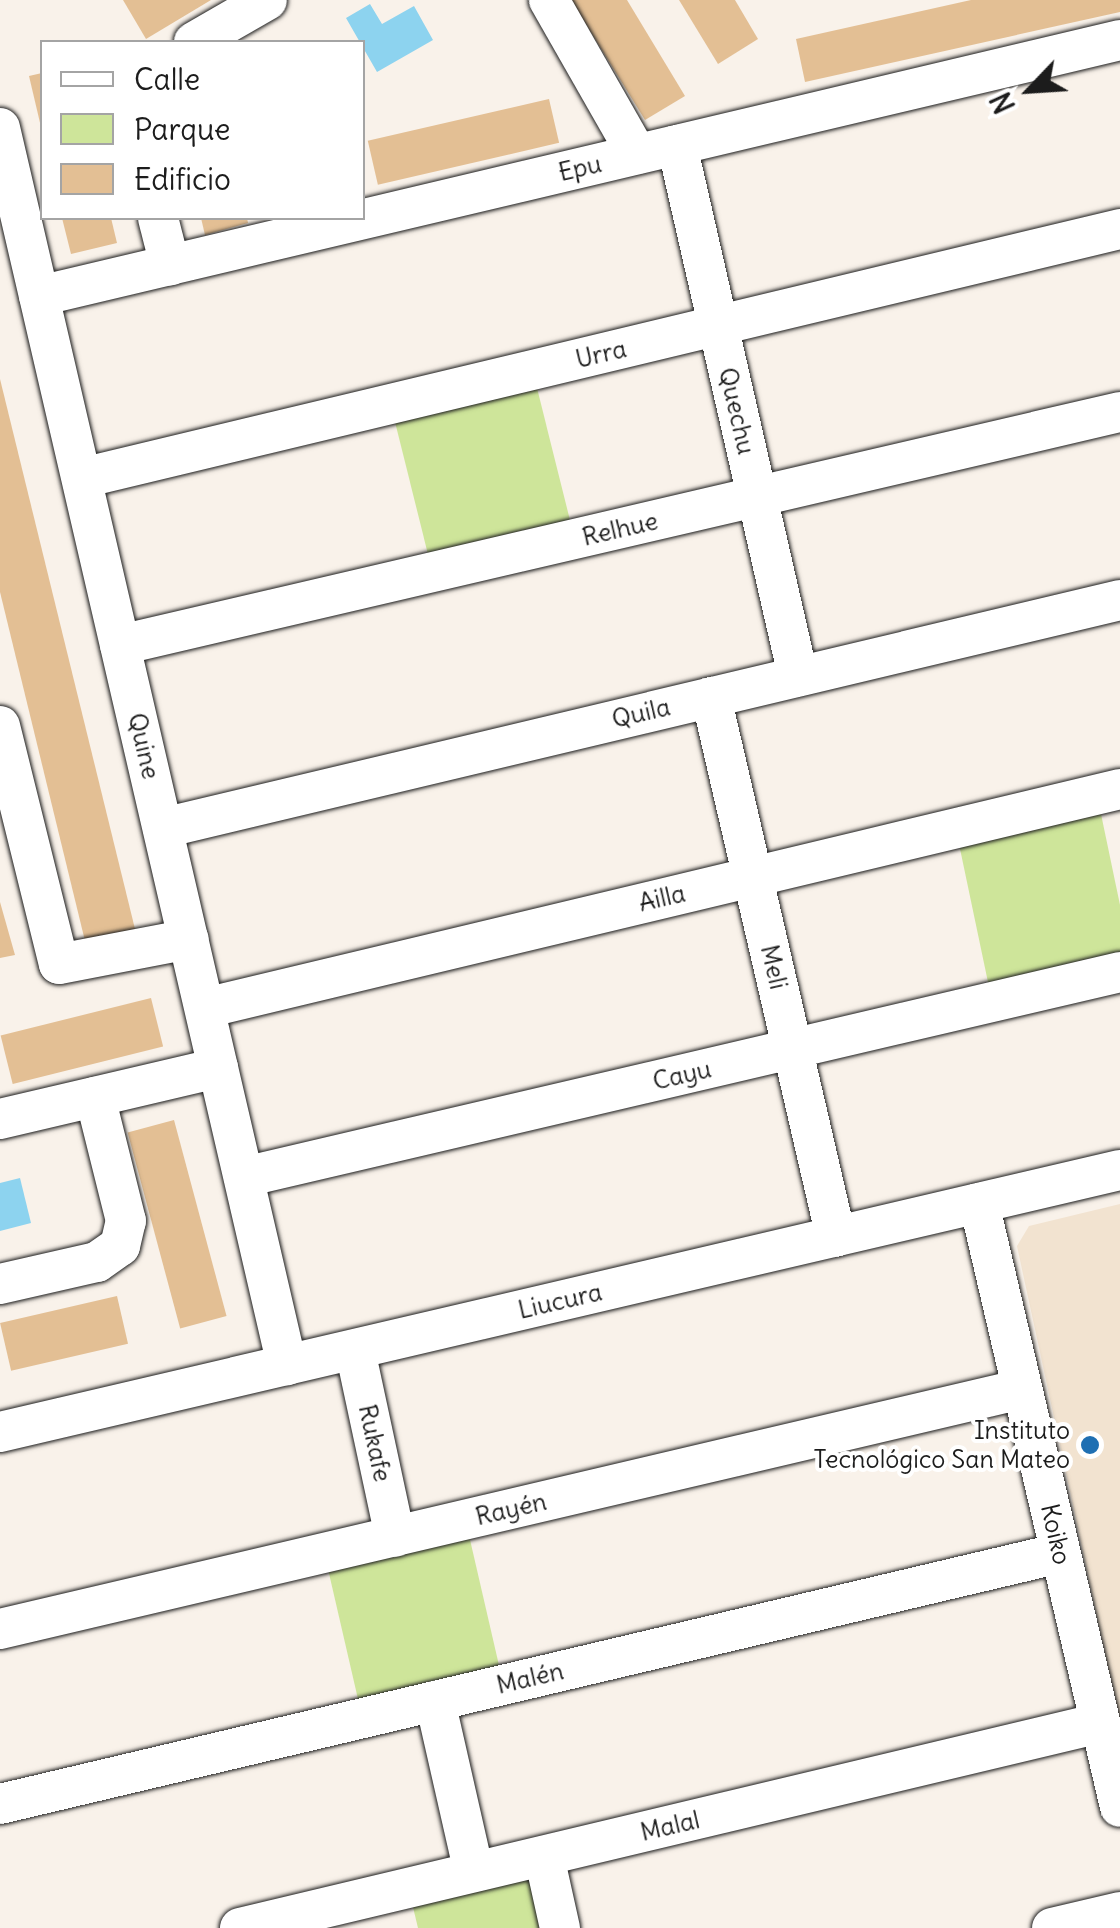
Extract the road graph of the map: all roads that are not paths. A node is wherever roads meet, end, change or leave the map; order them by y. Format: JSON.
{"nodes":[{"id":1,"x":266,"y":0,"type":"edge"},
{"id":2,"x":549,"y":0,"type":"edge"},
{"id":3,"x":197,"y":40,"type":"edge"},
{"id":4,"x":1120,"y":40,"type":"edge"},
{"id":5,"x":2,"y":144,"type":"edge"},
{"id":6,"x":677,"y":145,"type":"junction"},
{"id":7,"x":637,"y":154,"type":"junction"},
{"id":8,"x":365,"y":219,"type":"edge"},
{"id":9,"x":159,"y":220,"type":"edge"},
{"id":10,"x":359,"y":220,"type":"edge"},
{"id":11,"x":1120,"y":230,"type":"edge"},
{"id":12,"x":170,"y":265,"type":"junction"},
{"id":13,"x":39,"y":296,"type":"junction"},
{"id":14,"x":718,"y":326,"type":"junction"},
{"id":15,"x":1120,"y":412,"type":"edge"},
{"id":16,"x":82,"y":478,"type":"junction"},
{"id":17,"x":757,"y":497,"type":"junction"},
{"id":18,"x":1120,"y":600,"type":"edge"},
{"id":19,"x":120,"y":645,"type":"junction"},
{"id":20,"x":798,"y":676,"type":"junction"},
{"id":21,"x":710,"y":697,"type":"junction"},
{"id":22,"x":0,"y":726,"type":"edge"},
{"id":23,"x":1120,"y":789,"type":"edge"},
{"id":24,"x":163,"y":828,"type":"junction"},
{"id":25,"x":15,"y":852,"type":"edge"},
{"id":26,"x":753,"y":877,"type":"junction"},
{"id":27,"x":188,"y":939,"type":"junction"},
{"id":28,"x":1120,"y":972,"type":"edge"},
{"id":29,"x":205,"y":1008,"type":"junction"},
{"id":30,"x":793,"y":1049,"type":"junction"},
{"id":31,"x":218,"y":1068,"type":"junction"},
{"id":32,"x":95,"y":1097,"type":"junction"},
{"id":33,"x":0,"y":1119,"type":"edge"},
{"id":34,"x":1120,"y":1170,"type":"edge"},
{"id":35,"x":244,"y":1178,"type":"junction"},
{"id":36,"x":979,"y":1203,"type":"junction"},
{"id":37,"x":836,"y":1236,"type":"junction"},
{"id":38,"x":0,"y":1284,"type":"edge"},
{"id":39,"x":355,"y":1350,"type":"junction"},
{"id":40,"x":288,"y":1365,"type":"junction"},
{"id":41,"x":1022,"y":1389,"type":"junction"},
{"id":42,"x":0,"y":1432,"type":"edge"},
{"id":43,"x":395,"y":1536,"type":"junction"},
{"id":44,"x":1060,"y":1552,"type":"junction"},
{"id":45,"x":0,"y":1630,"type":"edge"},
{"id":46,"x":434,"y":1701,"type":"junction"},
{"id":47,"x":1100,"y":1723,"type":"junction"},
{"id":48,"x":0,"y":1804,"type":"edge"},
{"id":49,"x":1120,"y":1807,"type":"edge"},
{"id":50,"x":544,"y":1856,"type":"junction"},
{"id":51,"x":474,"y":1872,"type":"junction"},
{"id":52,"x":1120,"y":1912,"type":"edge"},
{"id":53,"x":240,"y":1928,"type":"edge"},
{"id":54,"x":560,"y":1928,"type":"edge"},
{"id":55,"x":1052,"y":1928,"type":"edge"}],
"edges":[{"from":1,"to":3,"type":"street"},
{"from":2,"to":7,"type":"street"},
{"from":4,"to":6,"type":"street","name":"Epu"},
{"from":5,"to":13,"type":"street","name":"Quine"},
{"from":6,"to":7,"type":"street","name":"Epu"},
{"from":6,"to":14,"type":"street","name":"Quechu"},
{"from":7,"to":8,"type":"street","name":"Epu"},
{"from":9,"to":12,"type":"street"},
{"from":10,"to":12,"type":"street","name":"Epu"},
{"from":11,"to":14,"type":"street","name":"Urra"},
{"from":12,"to":13,"type":"street","name":"Epu"},
{"from":13,"to":16,"type":"street","name":"Quine"},
{"from":14,"to":16,"type":"street","name":"Urra"},
{"from":14,"to":17,"type":"street","name":"Quechu"},
{"from":15,"to":17,"type":"street","name":"Relhue"},
{"from":16,"to":19,"type":"street","name":"Quine"},
{"from":17,"to":19,"type":"street","name":"Relhue"},
{"from":17,"to":20,"type":"street","name":"Quechu"},
{"from":18,"to":20,"type":"street","name":"Quila"},
{"from":19,"to":24,"type":"street","name":"Quine"},
{"from":20,"to":21,"type":"street","name":"Quila"},
{"from":21,"to":24,"type":"street","name":"Quila"},
{"from":21,"to":26,"type":"street","name":"Meli"},
{"from":22,"to":25,"type":"street"},
{"from":23,"to":26,"type":"street","name":"Ailla"},
{"from":24,"to":27,"type":"street","name":"Quine"},
{"from":25,"to":27,"type":"street"},
{"from":26,"to":29,"type":"street","name":"Ailla"},
{"from":26,"to":30,"type":"street","name":"Meli"},
{"from":27,"to":29,"type":"street","name":"Quine"},
{"from":28,"to":30,"type":"street","name":"Cayu"},
{"from":29,"to":31,"type":"street","name":"Quine"},
{"from":30,"to":35,"type":"street","name":"Cayu"},
{"from":30,"to":37,"type":"street","name":"Meli"},
{"from":31,"to":32,"type":"street"},
{"from":31,"to":35,"type":"street","name":"Quine"},
{"from":32,"to":33,"type":"street"},
{"from":32,"to":38,"type":"street"},
{"from":34,"to":36,"type":"street","name":"Liucura"},
{"from":35,"to":40,"type":"street","name":"Quine"},
{"from":36,"to":37,"type":"street","name":"Liucura"},
{"from":36,"to":41,"type":"street","name":"Koiko"},
{"from":37,"to":39,"type":"street","name":"Liucura"},
{"from":39,"to":40,"type":"street","name":"Liucura"},
{"from":39,"to":43,"type":"street","name":"Rukafe"},
{"from":40,"to":42,"type":"street","name":"Liucura"},
{"from":41,"to":43,"type":"street","name":"Rayén"},
{"from":41,"to":44,"type":"street","name":"Koiko"},
{"from":43,"to":45,"type":"street","name":"Rayén"},
{"from":44,"to":46,"type":"street","name":"Malén"},
{"from":44,"to":47,"type":"street","name":"Koiko"},
{"from":46,"to":48,"type":"street","name":"Malén"},
{"from":46,"to":51,"type":"street"},
{"from":47,"to":49,"type":"street","name":"Koiko"},
{"from":47,"to":50,"type":"street","name":"Malal"},
{"from":50,"to":51,"type":"street","name":"Malal"},
{"from":50,"to":54,"type":"street"},
{"from":51,"to":53,"type":"street","name":"Malal"},
{"from":52,"to":55,"type":"street"}]}
